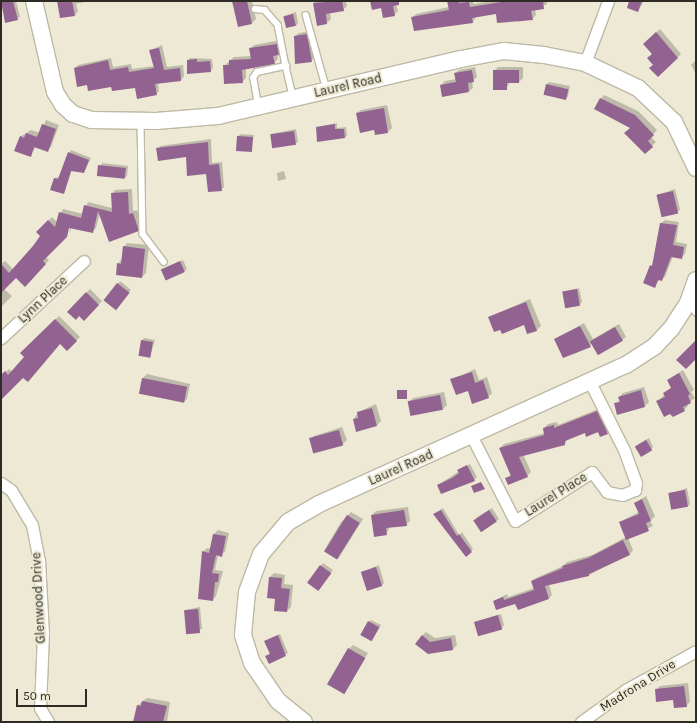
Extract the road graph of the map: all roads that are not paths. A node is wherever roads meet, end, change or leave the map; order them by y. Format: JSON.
{"nodes":[{"id":1,"x":34,"y":1,"type":"edge"},
{"id":2,"x":608,"y":1,"type":"edge"},
{"id":3,"x":255,"y":9,"type":"dead end"},
{"id":4,"x":306,"y":15,"type":"dead end"},
{"id":5,"x":585,"y":63,"type":"junction"},
{"id":6,"x":286,"y":66,"type":"junction"},
{"id":7,"x":327,"y":90,"type":"junction"},
{"id":8,"x":294,"y":98,"type":"junction"},
{"id":9,"x":259,"y":106,"type":"junction"},
{"id":10,"x":141,"y":121,"type":"junction"},
{"id":11,"x":696,"y":168,"type":"edge"},
{"id":12,"x":84,"y":262,"type":"dead end"},
{"id":13,"x":164,"y":262,"type":"dead end"},
{"id":14,"x":696,"y":280,"type":"edge"},
{"id":15,"x":692,"y":307,"type":"edge"},
{"id":16,"x":1,"y":338,"type":"edge"},
{"id":17,"x":590,"y":382,"type":"junction"},
{"id":18,"x":472,"y":437,"type":"junction"},
{"id":19,"x":1,"y":483,"type":"edge"},
{"id":20,"x":696,"y":650,"type":"edge"},
{"id":21,"x":48,"y":722,"type":"edge"},
{"id":22,"x":304,"y":722,"type":"edge"},
{"id":23,"x":581,"y":722,"type":"edge"}],
"edges":[{"from":1,"to":10,"type":"street","name":"Laurel Road"},
{"from":2,"to":5,"type":"street"},
{"from":3,"to":6,"type":"lane"},
{"from":4,"to":7,"type":"lane"},
{"from":5,"to":7,"type":"street","name":"Laurel Road"},
{"from":5,"to":11,"type":"street","name":"Laurel Road"},
{"from":6,"to":8,"type":"lane"},
{"from":6,"to":9,"type":"lane"},
{"from":7,"to":8,"type":"street","name":"Laurel Road"},
{"from":8,"to":9,"type":"street","name":"Laurel Road"},
{"from":9,"to":10,"type":"street","name":"Laurel Road"},
{"from":10,"to":13,"type":"lane"},
{"from":12,"to":16,"type":"street","name":"Lynn Place"},
{"from":14,"to":15,"type":"street","name":"Laurel Road"},
{"from":15,"to":17,"type":"street","name":"Laurel Road"},
{"from":17,"to":18,"type":"street","name":"Laurel Road"},
{"from":17,"to":18,"type":"street","name":"Laurel Place"},
{"from":18,"to":22,"type":"street","name":"Laurel Road"},
{"from":19,"to":21,"type":"street","name":"Glenwood Drive"},
{"from":20,"to":23,"type":"street","name":"Madrona Drive"}]}
